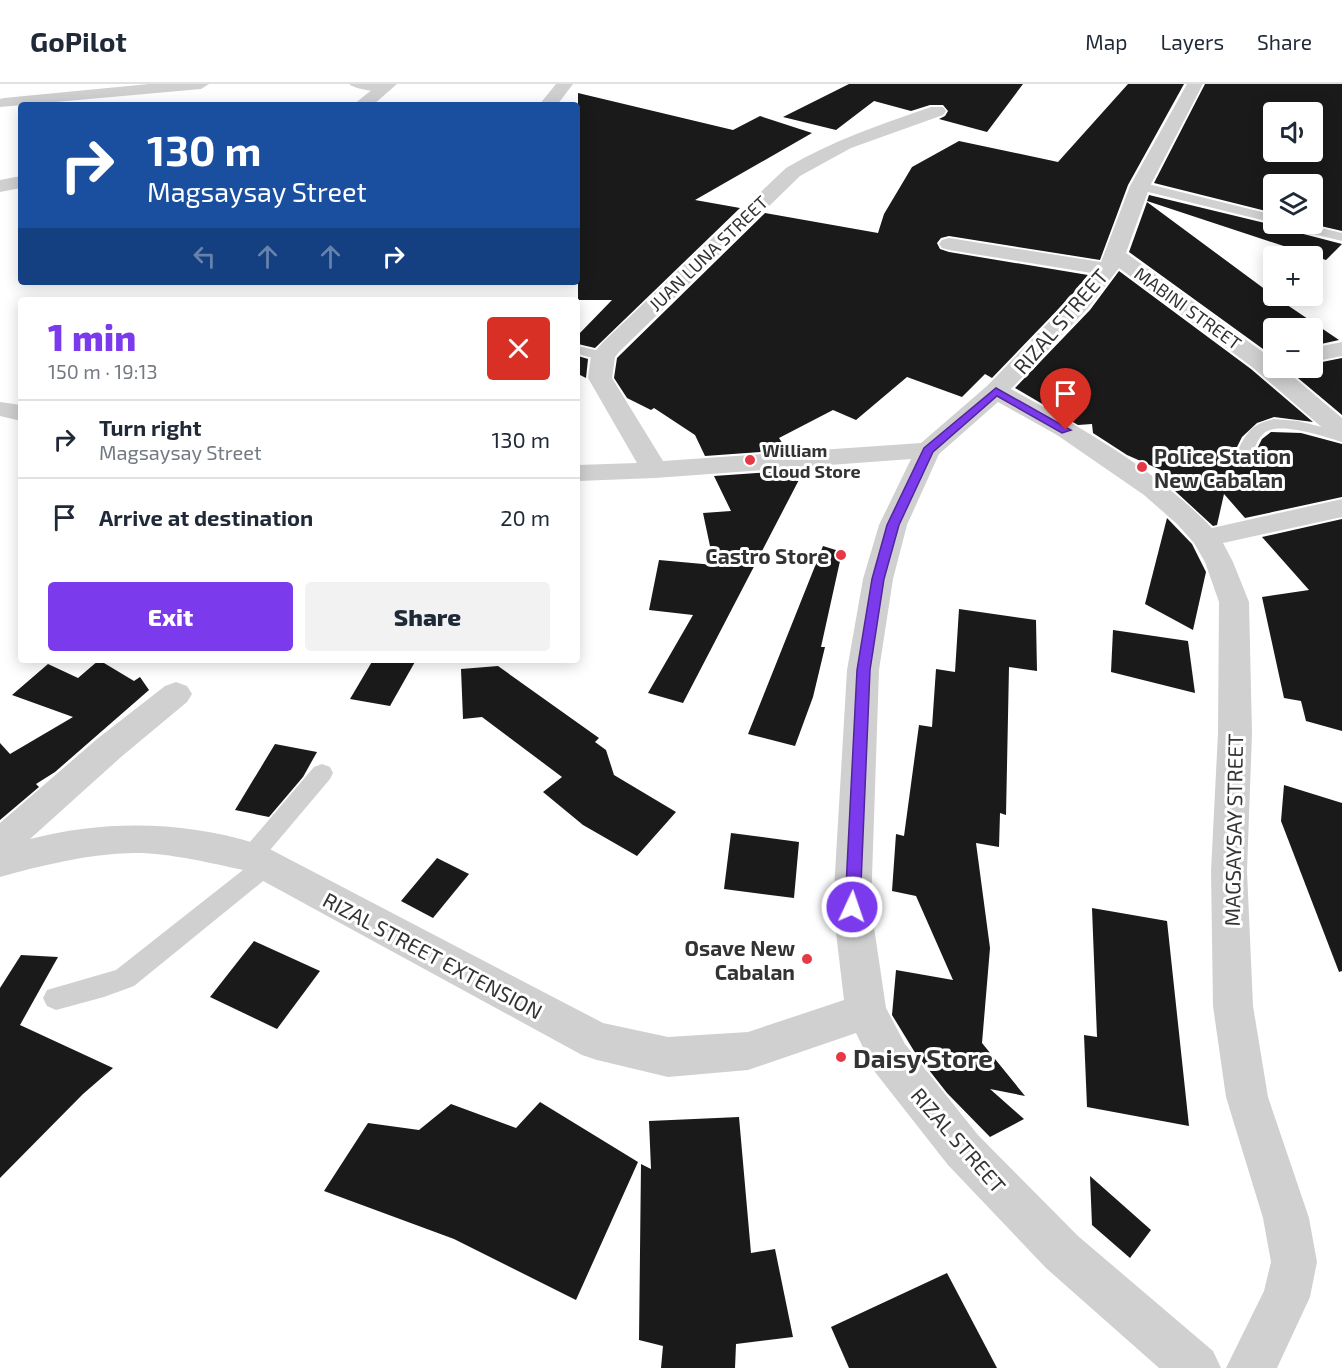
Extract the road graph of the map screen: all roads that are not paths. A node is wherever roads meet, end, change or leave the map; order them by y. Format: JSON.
{"nodes":[{"id":1,"x":201,"y":84,"type":"edge"},
{"id":2,"x":354,"y":84,"type":"edge"},
{"id":3,"x":565,"y":84,"type":"edge"},
{"id":4,"x":1196,"y":84,"type":"edge"},
{"id":5,"x":387,"y":86,"type":"edge"},
{"id":6,"x":24,"y":102,"type":"edge"},
{"id":7,"x":366,"y":102,"type":"edge"},
{"id":8,"x":550,"y":102,"type":"edge"},
{"id":9,"x":18,"y":103,"type":"edge"},
{"id":10,"x":4,"y":104,"type":"dead end"},
{"id":11,"x":937,"y":111,"type":"dead end"},
{"id":12,"x":18,"y":183,"type":"edge"},
{"id":13,"x":0,"y":186,"type":"edge"},
{"id":14,"x":1140,"y":186,"type":"junction"},
{"id":15,"x":1263,"y":216,"type":"edge"},
{"id":16,"x":1323,"y":232,"type":"edge"},
{"id":17,"x":1342,"y":237,"type":"edge"},
{"id":18,"x":949,"y":244,"type":"dead end"},
{"id":19,"x":1111,"y":262,"type":"junction"},
{"id":20,"x":1342,"y":349,"type":"edge"},
{"id":21,"x":580,"y":350,"type":"edge"},
{"id":22,"x":1323,"y":353,"type":"edge"},
{"id":23,"x":603,"y":356,"type":"junction"},
{"id":24,"x":1263,"y":359,"type":"edge"},
{"id":25,"x":1285,"y":378,"type":"edge"},
{"id":26,"x":996,"y":391,"type":"junction"},
{"id":27,"x":0,"y":409,"type":"edge"},
{"id":28,"x":18,"y":412,"type":"edge"},
{"id":29,"x":1342,"y":432,"type":"edge"},
{"id":30,"x":1342,"y":437,"type":"edge"},
{"id":31,"x":928,"y":450,"type":"junction"},
{"id":32,"x":1241,"y":460,"type":"dead end"},
{"id":33,"x":655,"y":470,"type":"junction"},
{"id":34,"x":580,"y":473,"type":"edge"},
{"id":35,"x":1342,"y":508,"type":"edge"},
{"id":36,"x":1206,"y":538,"type":"junction"},
{"id":37,"x":176,"y":694,"type":"dead end"},
{"id":38,"x":322,"y":773,"type":"dead end"},
{"id":39,"x":0,"y":844,"type":"edge"},
{"id":40,"x":0,"y":862,"type":"edge"},
{"id":41,"x":258,"y":862,"type":"junction"},
{"id":42,"x":56,"y":998,"type":"dead end"},
{"id":43,"x":866,"y":1011,"type":"junction"},
{"id":44,"x":1196,"y":1368,"type":"edge"},
{"id":45,"x":1251,"y":1368,"type":"edge"}],
"edges":[{"from":1,"to":6,"type":"street"},
{"from":2,"to":5,"type":"lane"},
{"from":3,"to":8,"type":"street"},
{"from":4,"to":14,"type":"street","name":"RIZAL STREET"},
{"from":5,"to":7,"type":"street"},
{"from":9,"to":10,"type":"street"},
{"from":11,"to":23,"type":"street","name":"JUAN LUNA STREET"},
{"from":12,"to":13,"type":"street"},
{"from":14,"to":15,"type":"lane"},
{"from":14,"to":19,"type":"street","name":"RIZAL STREET"},
{"from":16,"to":17,"type":"lane"},
{"from":18,"to":19,"type":"street"},
{"from":19,"to":24,"type":"street","name":"MABINI STREET"},
{"from":19,"to":26,"type":"street","name":"RIZAL STREET"},
{"from":20,"to":22,"type":"street"},
{"from":21,"to":23,"type":"lane"},
{"from":23,"to":33,"type":"street"},
{"from":25,"to":29,"type":"street","name":"MABINI STREET"},
{"from":26,"to":31,"type":"street","name":"RIZAL STREET"},
{"from":26,"to":36,"type":"street","name":"MAGSAYSAY STREET"},
{"from":27,"to":28,"type":"street"},
{"from":30,"to":32,"type":"lane"},
{"from":31,"to":33,"type":"street"},
{"from":31,"to":43,"type":"street","name":"RIZAL STREET"},
{"from":33,"to":34,"type":"street"},
{"from":35,"to":36,"type":"street"},
{"from":36,"to":45,"type":"street","name":"MAGSAYSAY STREET"},
{"from":37,"to":39,"type":"street"},
{"from":38,"to":41,"type":"lane"},
{"from":40,"to":41,"type":"street","name":"RIZAL STREET EXTENSION"},
{"from":41,"to":42,"type":"lane"},
{"from":41,"to":43,"type":"street","name":"RIZAL STREET EXTENSION"},
{"from":43,"to":44,"type":"street","name":"RIZAL STREET"}]}
